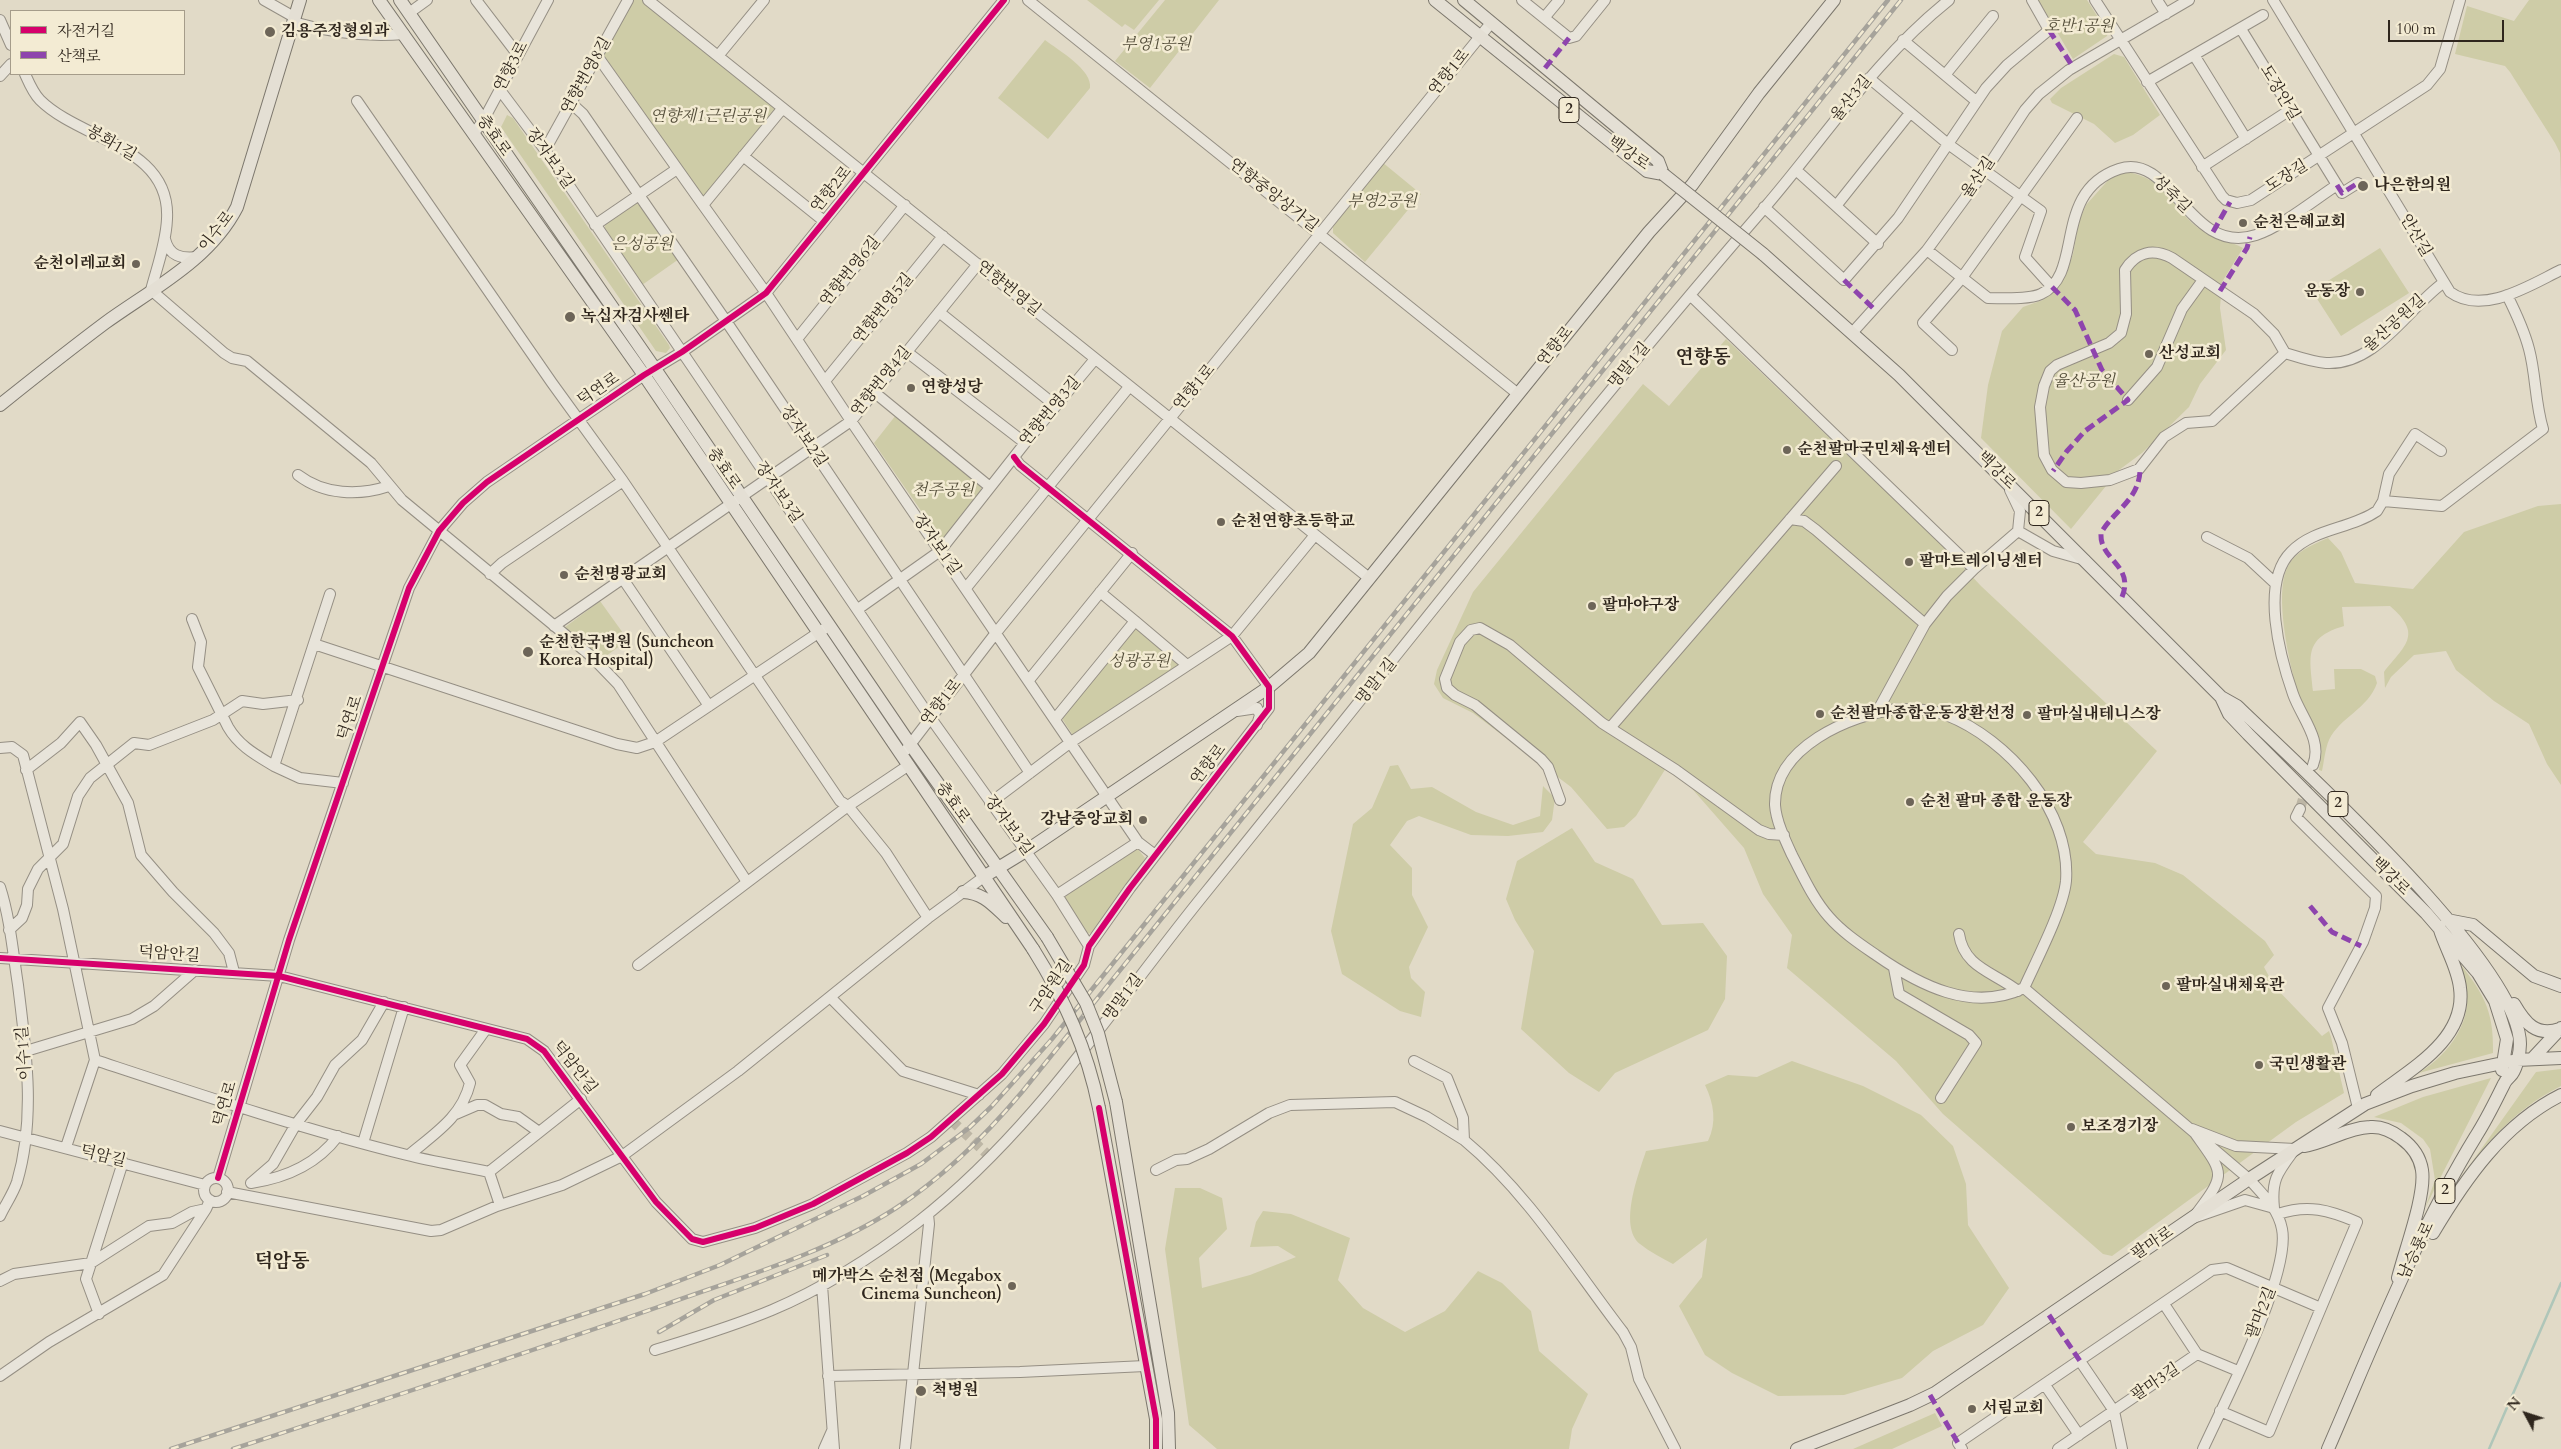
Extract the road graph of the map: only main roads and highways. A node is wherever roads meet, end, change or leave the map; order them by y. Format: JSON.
{"nodes":[{"id":1,"x":300,"y":0,"type":"edge"},
{"id":2,"x":379,"y":0,"type":"edge"},
{"id":3,"x":400,"y":0,"type":"edge"},
{"id":4,"x":1435,"y":0,"type":"edge"},
{"id":5,"x":1464,"y":0,"type":"edge"},
{"id":6,"x":1831,"y":1,"type":"edge"},
{"id":7,"x":1663,"y":174,"type":"junction"},
{"id":8,"x":0,"y":405,"type":"edge"},
{"id":9,"x":736,"y":500,"type":"junction"},
{"id":10,"x":998,"y":869,"type":"junction"},
{"id":11,"x":985,"y":876,"type":"junction"},
{"id":12,"x":963,"y":892,"type":"road end"},
{"id":13,"x":2443,"y":923,"type":"junction"},
{"id":14,"x":1017,"y":924,"type":"junction"},
{"id":15,"x":2475,"y":952,"type":"junction"},
{"id":16,"x":2561,"y":986,"type":"edge"},
{"id":17,"x":2561,"y":1028,"type":"edge"},
{"id":18,"x":2561,"y":1058,"type":"edge"},
{"id":19,"x":2532,"y":1059,"type":"junction"},
{"id":20,"x":2517,"y":1060,"type":"junction"},
{"id":21,"x":2504,"y":1063,"type":"junction"},
{"id":22,"x":2505,"y":1081,"type":"junction"},
{"id":23,"x":2561,"y":1095,"type":"edge"},
{"id":24,"x":2361,"y":1106,"type":"junction"},
{"id":25,"x":2297,"y":1148,"type":"junction"},
{"id":26,"x":2391,"y":1304,"type":"junction"},
{"id":27,"x":1168,"y":1413,"type":"junction"},
{"id":28,"x":1156,"y":1449,"type":"edge"},
{"id":29,"x":1169,"y":1449,"type":"edge"},
{"id":30,"x":1176,"y":1449,"type":"edge"},
{"id":31,"x":1797,"y":1449,"type":"edge"},
{"id":32,"x":2328,"y":1449,"type":"edge"}],
"edges":[{"from":1,"to":8,"type":"main road","name":"이수로"},
{"from":2,"to":9,"type":"main road","name":"충효로"},
{"from":3,"to":9,"type":"main road","name":"충효로"},
{"from":4,"to":7,"type":"main road","name":"백강로","number":"2"},
{"from":5,"to":7,"type":"main road","name":"백강로","number":"2"},
{"from":6,"to":10,"type":"main road","name":"연향로"},
{"from":7,"to":13,"type":"main road","name":"백강로","number":"2","bridge":true},
{"from":9,"to":10,"type":"main road","name":"충효로"},
{"from":9,"to":11,"type":"main road","name":"충효로"},
{"from":10,"to":11,"type":"main road","name":"연향로"},
{"from":10,"to":27,"type":"main road","name":"충효로","bridge":true},
{"from":11,"to":14,"type":"main road","name":"충효로"},
{"from":12,"to":14,"type":"main road"},
{"from":13,"to":15,"type":"main road","name":"백강로","number":"2"},
{"from":13,"to":16,"type":"main road"},
{"from":13,"to":21,"type":"main road","name":"백강로","number":"2"},
{"from":13,"to":24,"type":"main road"},
{"from":14,"to":28,"type":"main road","name":"충효로","bridge":true},
{"from":15,"to":17,"type":"main road"},
{"from":15,"to":20,"type":"main road","name":"백강로","number":"2"},
{"from":17,"to":19,"type":"main road"},
{"from":18,"to":19,"type":"main road","name":"팔마로"},
{"from":19,"to":20,"type":"main road","name":"팔마로"},
{"from":20,"to":21,"type":"main road","name":"팔마로"},
{"from":20,"to":22,"type":"main road","name":"남승룡로","number":"2"},
{"from":21,"to":22,"type":"main road","name":"백강로","number":"2"},
{"from":21,"to":24,"type":"main road","name":"팔마로"},
{"from":22,"to":26,"type":"main road","name":"남승룡로","number":"2"},
{"from":23,"to":26,"type":"main road"},
{"from":24,"to":25,"type":"main road","name":"팔마로"},
{"from":25,"to":26,"type":"main road"},
{"from":25,"to":31,"type":"main road","name":"팔마로"},
{"from":26,"to":32,"type":"main road","name":"남승룡로","number":"2"},
{"from":27,"to":29,"type":"main road"},
{"from":27,"to":30,"type":"main road"}]}
